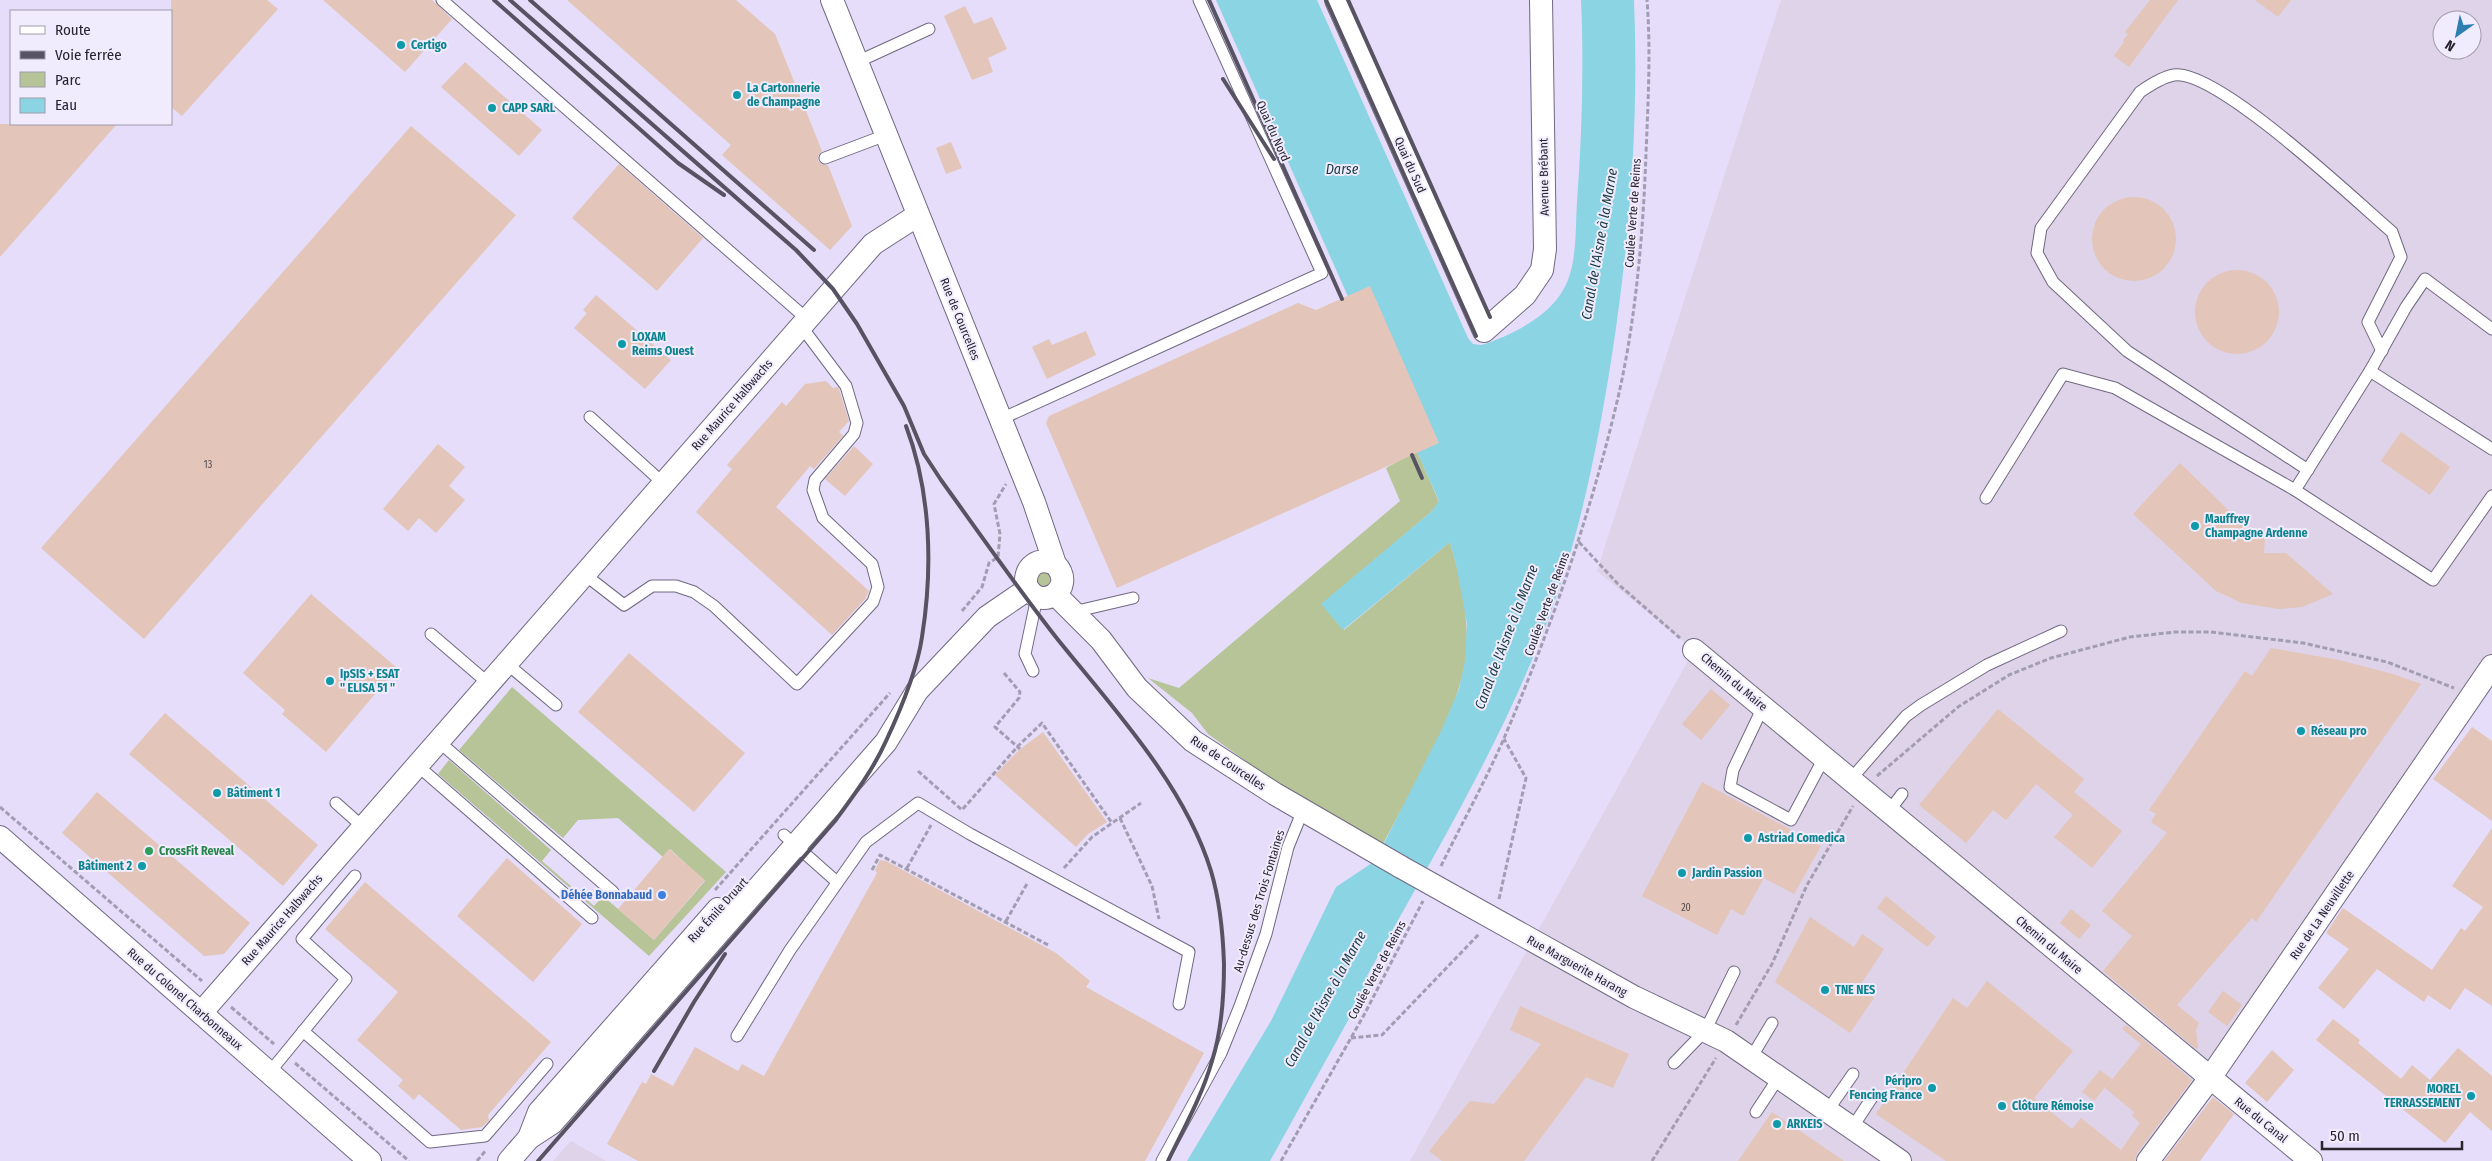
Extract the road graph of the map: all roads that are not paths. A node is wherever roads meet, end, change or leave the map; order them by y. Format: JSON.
{"nodes":[{"id":1,"x":442,"y":0,"type":"edge"},
{"id":2,"x":1200,"y":0,"type":"edge"},
{"id":3,"x":1336,"y":0,"type":"edge"},
{"id":4,"x":1541,"y":0,"type":"edge"},
{"id":5,"x":837,"y":2,"type":"edge"},
{"id":6,"x":928,"y":29,"type":"dead end"},
{"id":7,"x":856,"y":62,"type":"junction"},
{"id":8,"x":886,"y":135,"type":"junction"},
{"id":9,"x":826,"y":158,"type":"dead end"},
{"id":10,"x":918,"y":215,"type":"junction"},
{"id":11,"x":804,"y":323,"type":"junction"},
{"id":12,"x":2492,"y":330,"type":"edge"},
{"id":13,"x":1484,"y":331,"type":"joint"},
{"id":14,"x":2382,"y":351,"type":"junction"},
{"id":15,"x":2370,"y":371,"type":"junction"},
{"id":16,"x":590,"y":417,"type":"dead end"},
{"id":17,"x":1001,"y":419,"type":"junction"},
{"id":18,"x":2492,"y":449,"type":"edge"},
{"id":19,"x":2308,"y":470,"type":"junction"},
{"id":20,"x":663,"y":483,"type":"junction"},
{"id":21,"x":2295,"y":490,"type":"junction"},
{"id":22,"x":2492,"y":496,"type":"edge"},
{"id":23,"x":1986,"y":498,"type":"dead end"},
{"id":24,"x":1034,"y":502,"type":"junction"},
{"id":25,"x":1056,"y":564,"type":"junction"},
{"id":26,"x":1032,"y":565,"type":"junction"},
{"id":27,"x":584,"y":574,"type":"junction"},
{"id":28,"x":1040,"y":594,"type":"junction"},
{"id":29,"x":1133,"y":598,"type":"dead end"},
{"id":30,"x":1072,"y":612,"type":"junction"},
{"id":31,"x":2061,"y":631,"type":"dead end"},
{"id":32,"x":432,"y":634,"type":"dead end"},
{"id":33,"x":1694,"y":650,"type":"road end"},
{"id":34,"x":506,"y":664,"type":"junction"},
{"id":35,"x":2492,"y":666,"type":"edge"},
{"id":36,"x":1033,"y":670,"type":"dead end"},
{"id":37,"x":488,"y":683,"type":"junction"},
{"id":38,"x":556,"y":705,"type":"dead end"},
{"id":39,"x":1763,"y":707,"type":"junction"},
{"id":40,"x":438,"y":741,"type":"junction"},
{"id":41,"x":1824,"y":758,"type":"junction"},
{"id":42,"x":417,"y":765,"type":"junction"},
{"id":43,"x":1857,"y":784,"type":"junction"},
{"id":44,"x":336,"y":803,"type":"dead end"},
{"id":45,"x":1303,"y":810,"type":"junction"},
{"id":46,"x":363,"y":827,"type":"junction"},
{"id":47,"x":0,"y":837,"type":"edge"},
{"id":48,"x":790,"y":840,"type":"junction"},
{"id":49,"x":355,"y":876,"type":"dead end"},
{"id":50,"x":837,"y":882,"type":"junction"},
{"id":51,"x":614,"y":892,"type":"dead end"},
{"id":52,"x":1451,"y":895,"type":"joint"},
{"id":53,"x":592,"y":918,"type":"dead end"},
{"id":54,"x":1734,"y":972,"type":"dead end"},
{"id":55,"x":1179,"y":1004,"type":"dead end"},
{"id":56,"x":201,"y":1013,"type":"junction"},
{"id":57,"x":1772,"y":1023,"type":"dead end"},
{"id":58,"x":303,"y":1031,"type":"junction"},
{"id":59,"x":1705,"y":1031,"type":"junction"},
{"id":60,"x":737,"y":1036,"type":"dead end"},
{"id":61,"x":1751,"y":1058,"type":"junction"},
{"id":62,"x":1674,"y":1063,"type":"dead end"},
{"id":63,"x":547,"y":1064,"type":"dead end"},
{"id":64,"x":270,"y":1073,"type":"junction"},
{"id":65,"x":1853,"y":1074,"type":"dead end"},
{"id":66,"x":1779,"y":1077,"type":"junction"},
{"id":67,"x":2210,"y":1078,"type":"junction"},
{"id":68,"x":1873,"y":1096,"type":"dead end"},
{"id":69,"x":1828,"y":1110,"type":"junction"},
{"id":70,"x":1756,"y":1112,"type":"dead end"},
{"id":71,"x":1852,"y":1128,"type":"junction"},
{"id":72,"x":370,"y":1161,"type":"edge"},
{"id":73,"x":509,"y":1161,"type":"edge"},
{"id":74,"x":1162,"y":1161,"type":"edge"},
{"id":75,"x":1900,"y":1161,"type":"edge"},
{"id":76,"x":2148,"y":1161,"type":"edge"},
{"id":77,"x":2311,"y":1161,"type":"edge"}],
"edges":[{"from":1,"to":11,"type":"lane"},
{"from":2,"to":17,"type":"lane","name":"Quai du Nord"},
{"from":3,"to":13,"type":"street","name":"Quai du Sud"},
{"from":4,"to":13,"type":"street","name":"Avenue Brébant"},
{"from":5,"to":7,"type":"street","name":"Rue de Courcelles"},
{"from":6,"to":7,"type":"lane"},
{"from":7,"to":8,"type":"street","name":"Rue de Courcelles"},
{"from":8,"to":9,"type":"lane"},
{"from":8,"to":10,"type":"street","name":"Rue de Courcelles"},
{"from":10,"to":11,"type":"street","name":"Rue Maurice Halbwachs"},
{"from":10,"to":17,"type":"street","name":"Rue de Courcelles"},
{"from":11,"to":20,"type":"street","name":"Rue Maurice Halbwachs"},
{"from":11,"to":27,"type":"lane"},
{"from":12,"to":14,"type":"lane"},
{"from":14,"to":15,"type":"lane"},
{"from":14,"to":19,"type":"lane"},
{"from":15,"to":18,"type":"lane"},
{"from":15,"to":19,"type":"lane"},
{"from":16,"to":20,"type":"lane"},
{"from":17,"to":24,"type":"street","name":"Rue de Courcelles"},
{"from":19,"to":21,"type":"lane"},
{"from":20,"to":27,"type":"street","name":"Rue Maurice Halbwachs"},
{"from":21,"to":22,"type":"lane"},
{"from":21,"to":23,"type":"lane"},
{"from":24,"to":25,"type":"street","name":"Rue de Courcelles"},
{"from":24,"to":26,"type":"street","name":"Rue de Courcelles"},
{"from":25,"to":26,"type":"street"},
{"from":25,"to":28,"type":"street","name":"Rue de Courcelles"},
{"from":26,"to":28,"type":"street","name":"Rue de Courcelles"},
{"from":27,"to":34,"type":"street","name":"Rue Maurice Halbwachs"},
{"from":28,"to":30,"type":"street","name":"Rue de Courcelles"},
{"from":28,"to":36,"type":"lane"},
{"from":28,"to":48,"type":"street","name":"Rue Émile Druart"},
{"from":29,"to":30,"type":"lane"},
{"from":30,"to":45,"type":"street","name":"Rue de Courcelles"},
{"from":31,"to":43,"type":"lane"},
{"from":32,"to":37,"type":"lane"},
{"from":33,"to":39,"type":"street","name":"Chemin du Maire"},
{"from":34,"to":37,"type":"street","name":"Rue Maurice Halbwachs"},
{"from":34,"to":38,"type":"lane"},
{"from":35,"to":67,"type":"street","name":"Rue de La Neuvillette"},
{"from":37,"to":40,"type":"street","name":"Rue Maurice Halbwachs"},
{"from":39,"to":41,"type":"street","name":"Chemin du Maire"},
{"from":39,"to":41,"type":"lane"},
{"from":40,"to":42,"type":"street","name":"Rue Maurice Halbwachs"},
{"from":40,"to":51,"type":"lane"},
{"from":41,"to":43,"type":"street","name":"Chemin du Maire"},
{"from":42,"to":46,"type":"street","name":"Rue Maurice Halbwachs"},
{"from":42,"to":53,"type":"lane"},
{"from":43,"to":67,"type":"street","name":"Chemin du Maire"},
{"from":44,"to":46,"type":"lane"},
{"from":45,"to":52,"type":"street","name":"Rue de Courcelles","bridge":true},
{"from":45,"to":74,"type":"lane","name":"Au-dessus des Trois Fontaines"},
{"from":46,"to":56,"type":"street","name":"Rue Maurice Halbwachs"},
{"from":47,"to":56,"type":"street","name":"Rue du Colonel Charbonneaux"},
{"from":48,"to":50,"type":"lane"},
{"from":48,"to":73,"type":"street","name":"Rue Émile Druart"},
{"from":49,"to":58,"type":"lane"},
{"from":50,"to":55,"type":"lane"},
{"from":50,"to":60,"type":"lane"},
{"from":52,"to":59,"type":"street","name":"Rue Marguerite Harang"},
{"from":54,"to":59,"type":"lane"},
{"from":56,"to":64,"type":"street","name":"Rue du Colonel Charbonneaux"},
{"from":57,"to":61,"type":"lane"},
{"from":58,"to":63,"type":"lane"},
{"from":58,"to":64,"type":"lane"},
{"from":59,"to":61,"type":"street","name":"Rue Marguerite Harang"},
{"from":59,"to":62,"type":"lane"},
{"from":61,"to":66,"type":"street","name":"Rue Marguerite Harang"},
{"from":64,"to":72,"type":"street","name":"Rue du Colonel Charbonneaux"},
{"from":65,"to":69,"type":"lane"},
{"from":66,"to":69,"type":"street","name":"Rue Marguerite Harang"},
{"from":66,"to":70,"type":"lane"},
{"from":67,"to":76,"type":"street","name":"Rue de La Neuvillette"},
{"from":67,"to":77,"type":"street","name":"Rue du Canal"},
{"from":68,"to":71,"type":"lane"},
{"from":69,"to":71,"type":"street","name":"Rue Marguerite Harang"},
{"from":71,"to":75,"type":"street","name":"Rue Marguerite Harang"}]}
